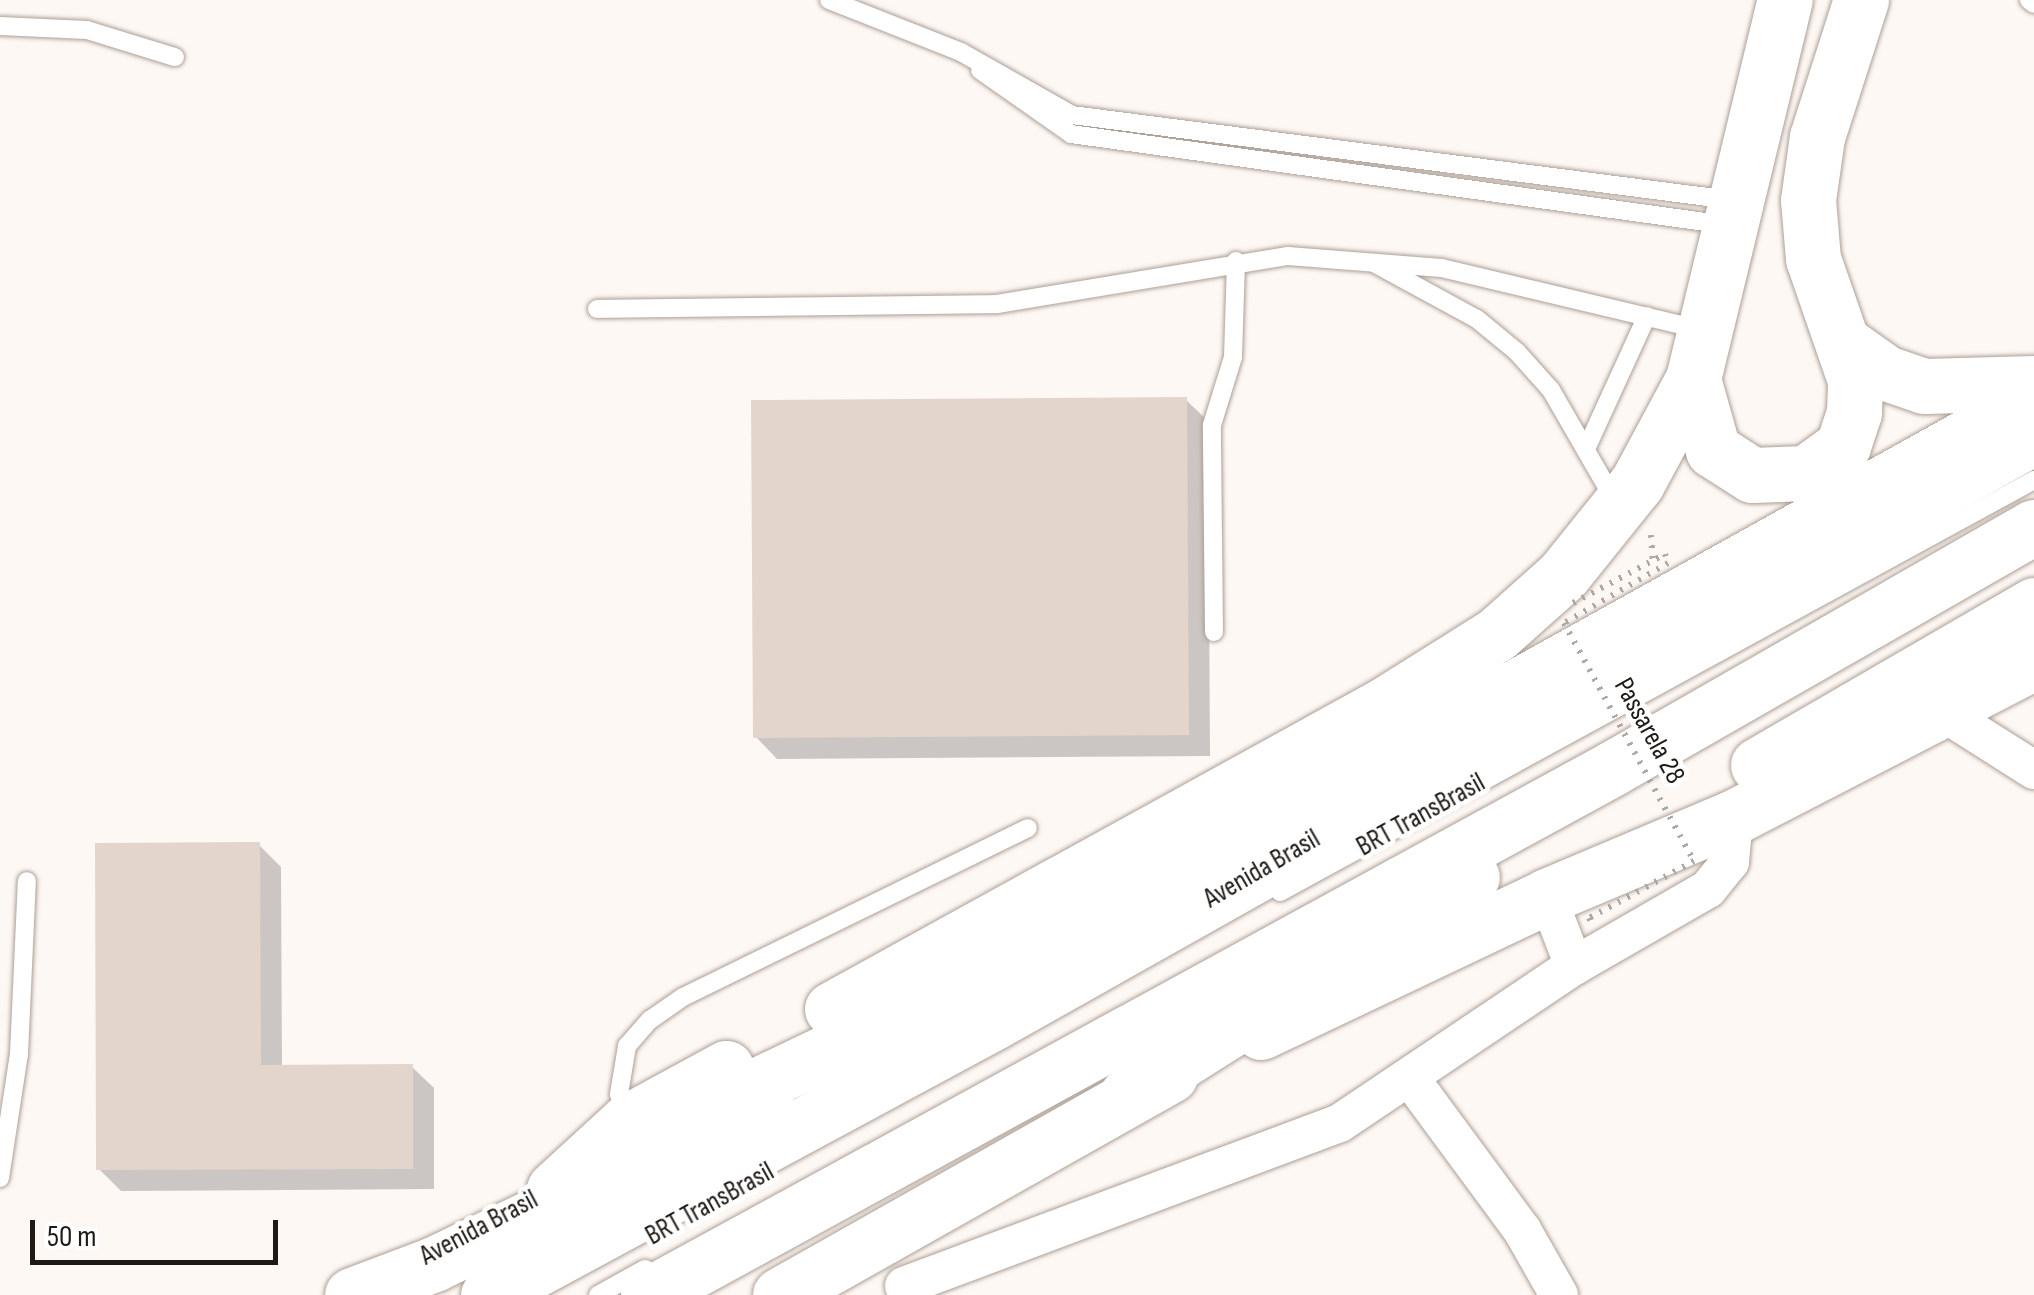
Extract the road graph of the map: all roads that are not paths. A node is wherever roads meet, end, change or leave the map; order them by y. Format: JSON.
{"nodes":[{"id":1,"x":829,"y":0,"type":"edge"},
{"id":2,"x":1786,"y":0,"type":"edge"},
{"id":3,"x":1868,"y":3,"type":"edge"},
{"id":4,"x":0,"y":26,"type":"edge"},
{"id":5,"x":175,"y":57,"type":"dead end"},
{"id":6,"x":1736,"y":213,"type":"junction"},
{"id":7,"x":1367,"y":259,"type":"junction"},
{"id":8,"x":1236,"y":261,"type":"junction"},
{"id":9,"x":596,"y":308,"type":"dead end"},
{"id":10,"x":1647,"y":316,"type":"junction"},
{"id":11,"x":1844,"y":344,"type":"junction"},
{"id":12,"x":1701,"y":355,"type":"junction"},
{"id":13,"x":2034,"y":383,"type":"edge"},
{"id":14,"x":2034,"y":400,"type":"edge"},
{"id":15,"x":2034,"y":437,"type":"edge"},
{"id":16,"x":1586,"y":449,"type":"junction"},
{"id":17,"x":2034,"y":480,"type":"edge"},
{"id":18,"x":1619,"y":508,"type":"junction"},
{"id":19,"x":2034,"y":509,"type":"edge"},
{"id":20,"x":2034,"y":527,"type":"edge"},
{"id":21,"x":2034,"y":606,"type":"edge"},
{"id":22,"x":1214,"y":632,"type":"dead end"},
{"id":23,"x":2034,"y":662,"type":"edge"},
{"id":24,"x":1754,"y":663,"type":"dead end"},
{"id":25,"x":1941,"y":711,"type":"junction"},
{"id":26,"x":1612,"y":768,"type":"junction"},
{"id":27,"x":2034,"y":770,"type":"edge"},
{"id":28,"x":1734,"y":817,"type":"junction"},
{"id":29,"x":1028,"y":828,"type":"dead end"},
{"id":30,"x":26,"y":881,"type":"dead end"},
{"id":31,"x":1547,"y":896,"type":"junction"},
{"id":32,"x":1263,"y":902,"type":"dead end"},
{"id":33,"x":1574,"y":966,"type":"junction"},
{"id":34,"x":994,"y":1022,"type":"junction"},
{"id":35,"x":1410,"y":1078,"type":"junction"},
{"id":36,"x":1127,"y":1095,"type":"junction"},
{"id":37,"x":627,"y":1122,"type":"junction"},
{"id":38,"x":0,"y":1178,"type":"edge"},
{"id":39,"x":554,"y":1190,"type":"junction"},
{"id":40,"x":903,"y":1226,"type":"junction"},
{"id":41,"x":658,"y":1276,"type":"edge"},
{"id":42,"x":903,"y":1290,"type":"edge"},
{"id":43,"x":803,"y":1291,"type":"edge"},
{"id":44,"x":352,"y":1295,"type":"edge"},
{"id":45,"x":488,"y":1295,"type":"edge"},
{"id":46,"x":598,"y":1295,"type":"edge"},
{"id":47,"x":1559,"y":1295,"type":"edge"}],
"edges":[{"from":1,"to":6,"type":"lane"},
{"from":2,"to":6,"type":"highway"},
{"from":3,"to":11,"type":"highway"},
{"from":4,"to":5,"type":"lane"},
{"from":6,"to":12,"type":"highway"},
{"from":7,"to":8,"type":"lane"},
{"from":7,"to":10,"type":"lane"},
{"from":7,"to":16,"type":"lane"},
{"from":8,"to":9,"type":"lane"},
{"from":8,"to":22,"type":"lane"},
{"from":10,"to":12,"type":"lane"},
{"from":10,"to":16,"type":"lane"},
{"from":11,"to":12,"type":"highway"},
{"from":11,"to":13,"type":"highway"},
{"from":12,"to":18,"type":"highway","name":"Avenida Brasil"},
{"from":14,"to":39,"type":"highway","name":"Avenida Brasil"},
{"from":15,"to":34,"type":"highway","name":"Avenida Brasil"},
{"from":16,"to":18,"type":"lane"},
{"from":17,"to":32,"type":"lane","name":"BRT TransBrasil"},
{"from":18,"to":37,"type":"highway","name":"Avenida Brasil"},
{"from":19,"to":24,"type":"lane"},
{"from":20,"to":26,"type":"highway"},
{"from":21,"to":31,"type":"highway"},
{"from":23,"to":25,"type":"highway"},
{"from":25,"to":27,"type":"street"},
{"from":25,"to":28,"type":"highway"},
{"from":26,"to":36,"type":"highway"},
{"from":26,"to":41,"type":"highway"},
{"from":28,"to":31,"type":"highway"},
{"from":28,"to":33,"type":"street"},
{"from":29,"to":37,"type":"lane"},
{"from":30,"to":38,"type":"lane"},
{"from":31,"to":33,"type":"street"},
{"from":31,"to":36,"type":"highway"},
{"from":33,"to":35,"type":"street"},
{"from":34,"to":44,"type":"highway"},
{"from":34,"to":45,"type":"highway","name":"Avenida Brasil"},
{"from":35,"to":42,"type":"street"},
{"from":35,"to":47,"type":"street"},
{"from":36,"to":40,"type":"highway"},
{"from":37,"to":39,"type":"highway","name":"Avenida Brasil"},
{"from":39,"to":44,"type":"highway","name":"Avenida Brasil"},
{"from":40,"to":42,"type":"street"},
{"from":40,"to":43,"type":"highway"},
{"from":41,"to":46,"type":"lane","name":"BRT TransBrasil"}]}
